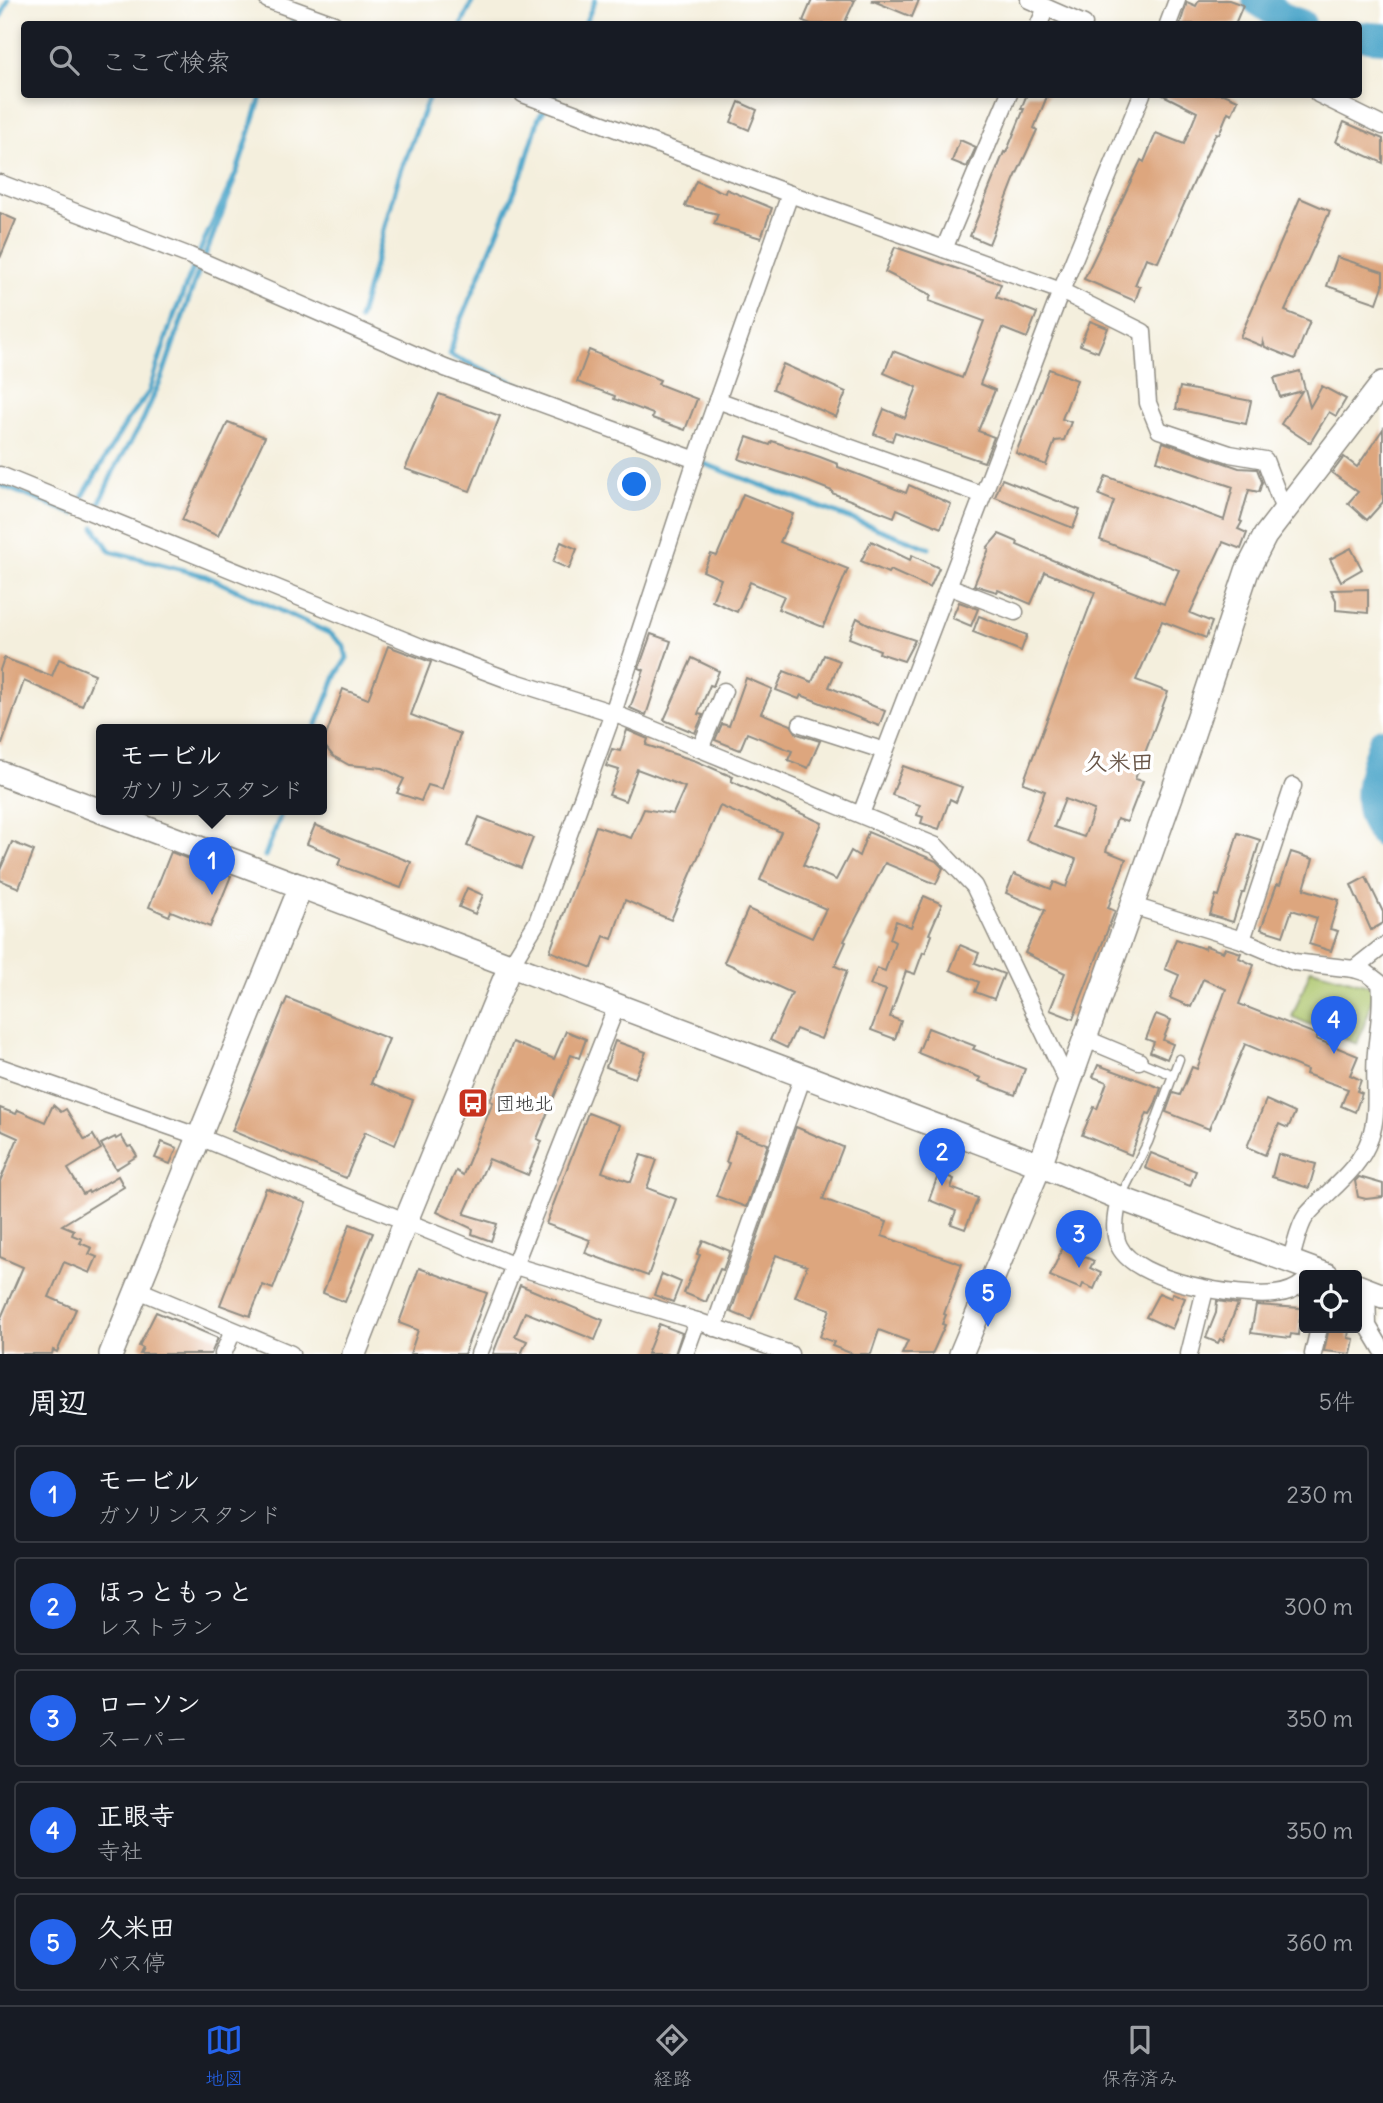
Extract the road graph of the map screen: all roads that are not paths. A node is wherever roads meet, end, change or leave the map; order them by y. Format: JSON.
{"nodes":[{"id":1,"x":268,"y":0,"type":"edge"},
{"id":2,"x":1029,"y":0,"type":"edge"},
{"id":3,"x":1177,"y":0,"type":"edge"},
{"id":4,"x":1046,"y":8,"type":"junction"},
{"id":5,"x":326,"y":21,"type":"edge"},
{"id":6,"x":1040,"y":21,"type":"edge"},
{"id":7,"x":1077,"y":21,"type":"edge"},
{"id":8,"x":1169,"y":21,"type":"edge"},
{"id":9,"x":532,"y":98,"type":"edge"},
{"id":10,"x":1007,"y":98,"type":"edge"},
{"id":11,"x":1140,"y":98,"type":"edge"},
{"id":12,"x":1327,"y":98,"type":"edge"},
{"id":13,"x":1383,"y":126,"type":"edge"},
{"id":14,"x":0,"y":183,"type":"edge"},
{"id":15,"x":790,"y":194,"type":"junction"},
{"id":16,"x":944,"y":249,"type":"junction"},
{"id":17,"x":1061,"y":291,"type":"junction"},
{"id":18,"x":1383,"y":383,"type":"edge"},
{"id":19,"x":717,"y":400,"type":"junction"},
{"id":20,"x":696,"y":460,"type":"junction"},
{"id":21,"x":0,"y":475,"type":"edge"},
{"id":22,"x":983,"y":495,"type":"junction"},
{"id":23,"x":1284,"y":510,"type":"junction"},
{"id":24,"x":948,"y":586,"type":"junction"},
{"id":25,"x":1015,"y":612,"type":"dead end"},
{"id":26,"x":724,"y":691,"type":"dead end"},
{"id":27,"x":613,"y":713,"type":"junction"},
{"id":28,"x":801,"y":724,"type":"dead end"},
{"id":29,"x":700,"y":749,"type":"junction"},
{"id":30,"x":885,"y":751,"type":"junction"},
{"id":31,"x":0,"y":773,"type":"edge"},
{"id":32,"x":1293,"y":786,"type":"dead end"},
{"id":33,"x":96,"y":809,"type":"edge"},
{"id":34,"x":861,"y":814,"type":"junction"},
{"id":35,"x":112,"y":815,"type":"edge"},
{"id":36,"x":301,"y":886,"type":"junction"},
{"id":37,"x":1133,"y":906,"type":"junction"},
{"id":38,"x":1242,"y":940,"type":"junction"},
{"id":39,"x":1383,"y":946,"type":"edge"},
{"id":40,"x":510,"y":966,"type":"junction"},
{"id":41,"x":1354,"y":969,"type":"junction"},
{"id":42,"x":617,"y":1005,"type":"junction"},
{"id":43,"x":1084,"y":1038,"type":"junction"},
{"id":44,"x":1179,"y":1059,"type":"dead end"},
{"id":45,"x":1139,"y":1061,"type":"joint"},
{"id":46,"x":0,"y":1067,"type":"edge"},
{"id":47,"x":1173,"y":1075,"type":"junction"},
{"id":48,"x":803,"y":1076,"type":"junction"},
{"id":49,"x":1068,"y":1083,"type":"junction"},
{"id":50,"x":197,"y":1136,"type":"junction"},
{"id":51,"x":1040,"y":1166,"type":"junction"},
{"id":52,"x":1119,"y":1199,"type":"junction"},
{"id":53,"x":405,"y":1223,"type":"junction"},
{"id":54,"x":1290,"y":1261,"type":"junction"},
{"id":55,"x":515,"y":1266,"type":"junction"},
{"id":56,"x":1305,"y":1270,"type":"edge"},
{"id":57,"x":1299,"y":1286,"type":"edge"},
{"id":58,"x":136,"y":1289,"type":"junction"},
{"id":59,"x":1205,"y":1290,"type":"junction"},
{"id":60,"x":1369,"y":1291,"type":"edge"},
{"id":61,"x":697,"y":1321,"type":"junction"},
{"id":62,"x":713,"y":1328,"type":"junction"},
{"id":63,"x":233,"y":1331,"type":"junction"},
{"id":64,"x":1318,"y":1333,"type":"edge"},
{"id":65,"x":1383,"y":1351,"type":"edge"},
{"id":66,"x":111,"y":1354,"type":"edge"},
{"id":67,"x":223,"y":1354,"type":"edge"},
{"id":68,"x":291,"y":1354,"type":"edge"},
{"id":69,"x":354,"y":1354,"type":"edge"},
{"id":70,"x":480,"y":1354,"type":"edge"},
{"id":71,"x":685,"y":1354,"type":"edge"},
{"id":72,"x":790,"y":1354,"type":"edge"},
{"id":73,"x":961,"y":1354,"type":"edge"},
{"id":74,"x":1189,"y":1354,"type":"edge"},
{"id":75,"x":1313,"y":1354,"type":"edge"}],
"edges":[{"from":1,"to":5,"type":"street"},
{"from":2,"to":4,"type":"street"},
{"from":3,"to":8,"type":"street"},
{"from":4,"to":6,"type":"street"},
{"from":4,"to":7,"type":"street"},
{"from":9,"to":15,"type":"street"},
{"from":10,"to":16,"type":"street"},
{"from":11,"to":17,"type":"street"},
{"from":12,"to":13,"type":"street"},
{"from":14,"to":20,"type":"street"},
{"from":15,"to":16,"type":"street"},
{"from":15,"to":19,"type":"street"},
{"from":16,"to":17,"type":"street"},
{"from":17,"to":22,"type":"street"},
{"from":17,"to":23,"type":"street"},
{"from":18,"to":23,"type":"street"},
{"from":19,"to":20,"type":"street"},
{"from":19,"to":22,"type":"street"},
{"from":20,"to":27,"type":"street"},
{"from":21,"to":27,"type":"street"},
{"from":22,"to":24,"type":"street"},
{"from":23,"to":37,"type":"street"},
{"from":24,"to":25,"type":"street"},
{"from":24,"to":30,"type":"street"},
{"from":26,"to":29,"type":"street"},
{"from":27,"to":29,"type":"street"},
{"from":27,"to":40,"type":"street"},
{"from":28,"to":30,"type":"street"},
{"from":29,"to":34,"type":"street"},
{"from":30,"to":34,"type":"street"},
{"from":31,"to":33,"type":"street"},
{"from":32,"to":38,"type":"street"},
{"from":34,"to":49,"type":"street"},
{"from":35,"to":36,"type":"street"},
{"from":36,"to":40,"type":"street"},
{"from":36,"to":50,"type":"street"},
{"from":37,"to":38,"type":"street"},
{"from":37,"to":43,"type":"street"},
{"from":38,"to":41,"type":"street"},
{"from":39,"to":41,"type":"street"},
{"from":40,"to":42,"type":"street"},
{"from":40,"to":53,"type":"street"},
{"from":41,"to":54,"type":"street"},
{"from":42,"to":48,"type":"street"},
{"from":42,"to":55,"type":"street"},
{"from":43,"to":45,"type":"street"},
{"from":43,"to":49,"type":"street"},
{"from":44,"to":47,"type":"lane"},
{"from":45,"to":47,"type":"lane"},
{"from":46,"to":50,"type":"street"},
{"from":47,"to":52,"type":"lane"},
{"from":48,"to":51,"type":"street"},
{"from":48,"to":62,"type":"street"},
{"from":49,"to":51,"type":"street"},
{"from":50,"to":53,"type":"street"},
{"from":50,"to":58,"type":"street"},
{"from":51,"to":52,"type":"street"},
{"from":51,"to":73,"type":"street"},
{"from":52,"to":54,"type":"street"},
{"from":52,"to":59,"type":"street"},
{"from":53,"to":55,"type":"street"},
{"from":53,"to":69,"type":"street"},
{"from":54,"to":56,"type":"street"},
{"from":55,"to":61,"type":"street"},
{"from":55,"to":70,"type":"street"},
{"from":57,"to":59,"type":"street"},
{"from":58,"to":63,"type":"street"},
{"from":58,"to":66,"type":"street"},
{"from":59,"to":74,"type":"street"},
{"from":60,"to":65,"type":"street"},
{"from":61,"to":62,"type":"street"},
{"from":61,"to":71,"type":"street"},
{"from":62,"to":72,"type":"street"},
{"from":63,"to":67,"type":"street"},
{"from":63,"to":68,"type":"street"},
{"from":64,"to":75,"type":"street"}]}
